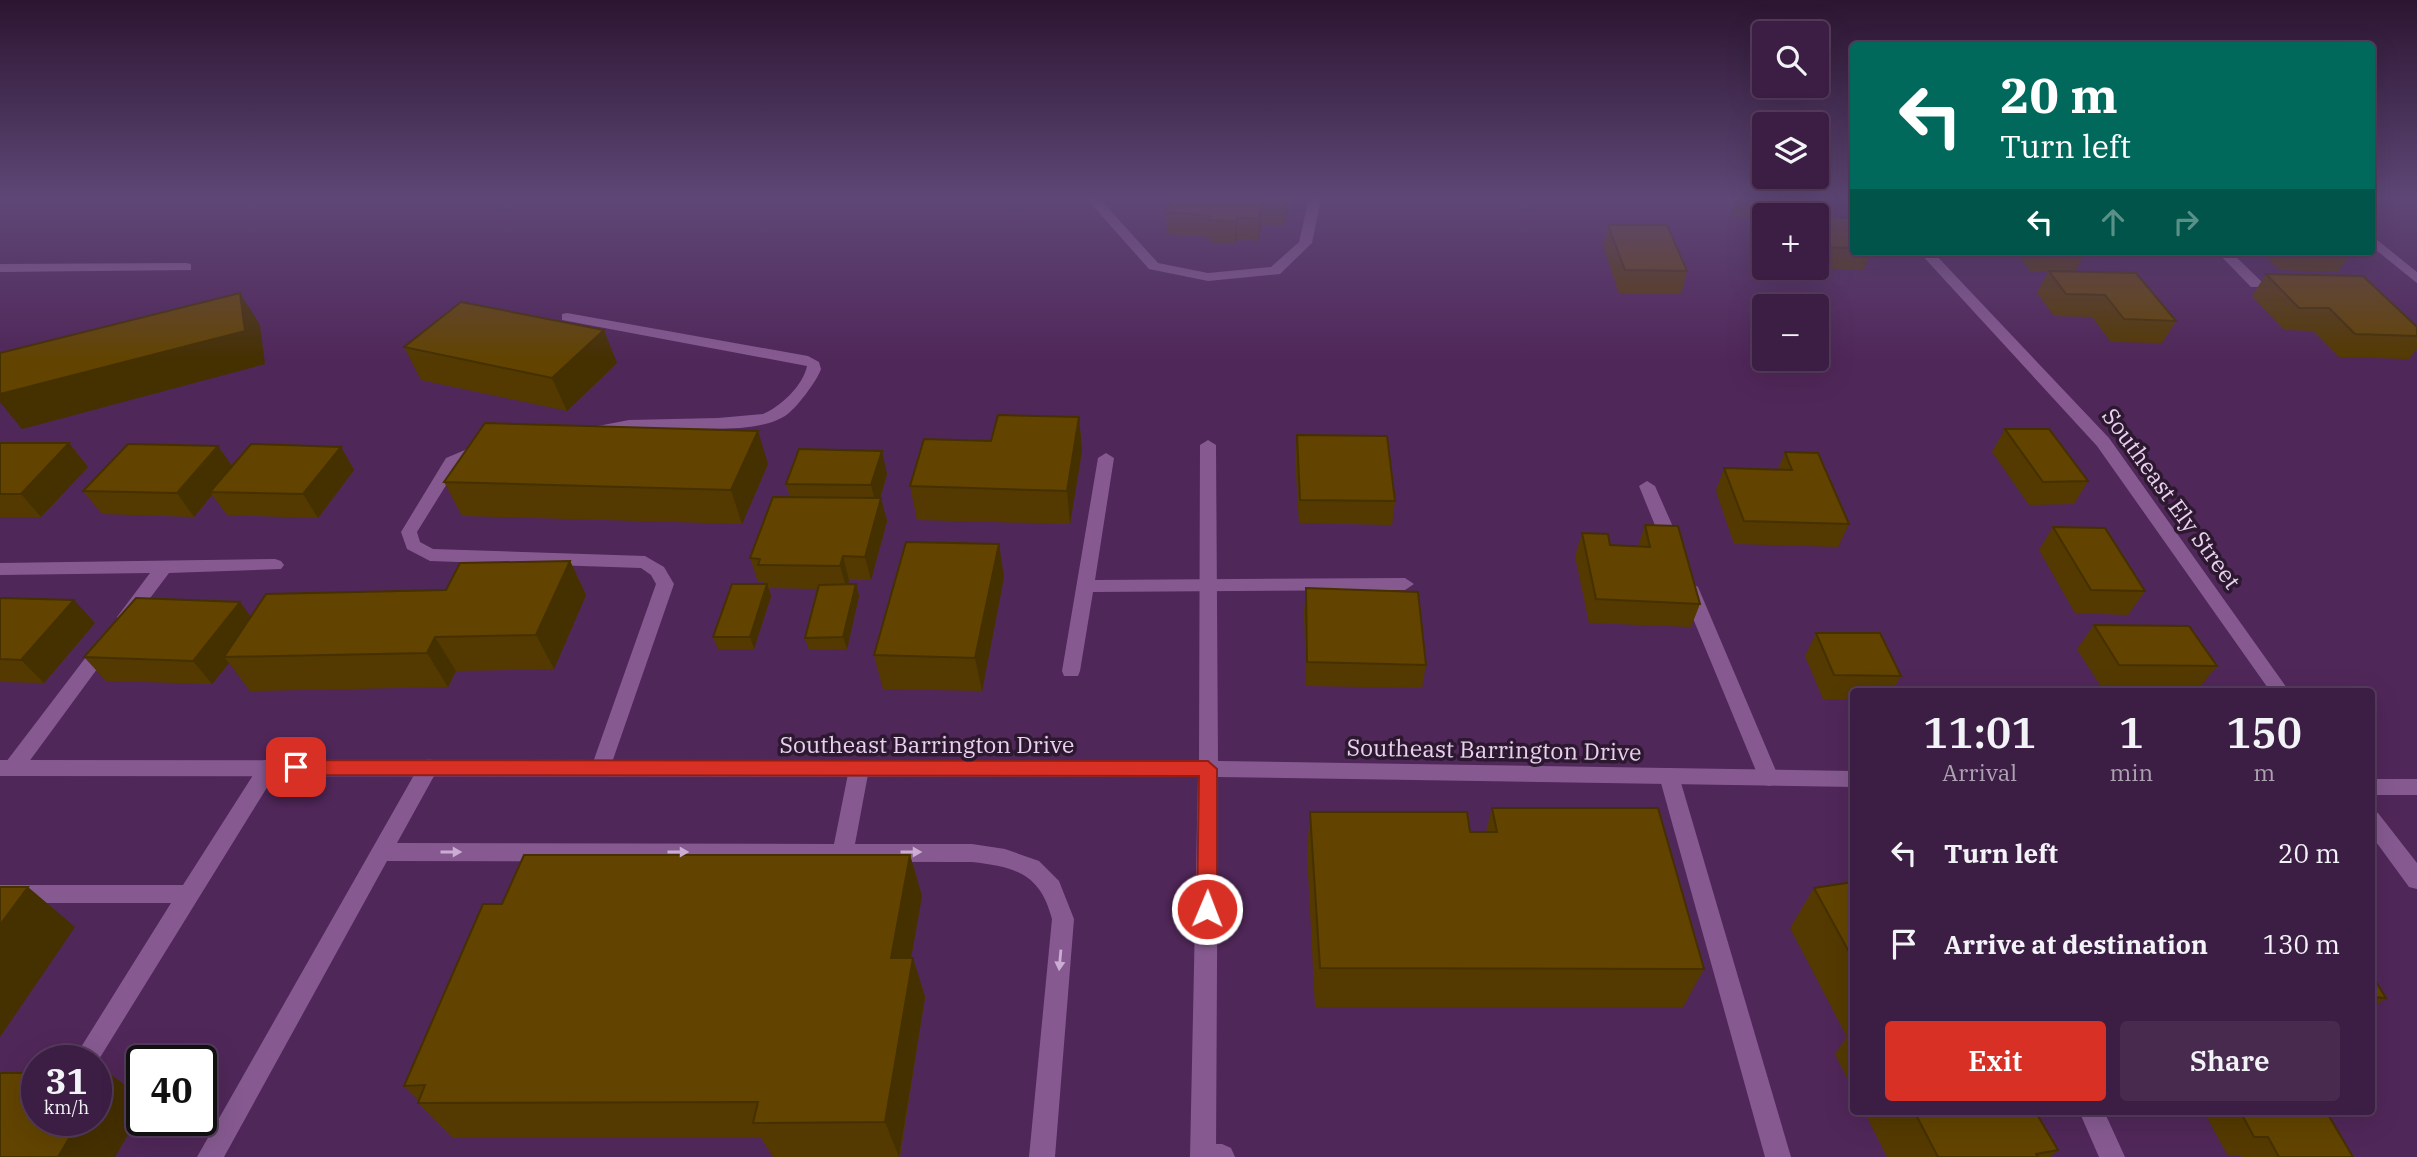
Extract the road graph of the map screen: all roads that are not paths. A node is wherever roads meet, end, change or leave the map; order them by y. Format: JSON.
{"nodes":[{"id":1,"x":1141,"y":252,"type":"edge"},
{"id":2,"x":1295,"y":252,"type":"edge"},
{"id":3,"x":2386,"y":252,"type":"edge"},
{"id":4,"x":1930,"y":256,"type":"edge"},
{"id":5,"x":2228,"y":256,"type":"edge"},
{"id":6,"x":186,"y":267,"type":"dead end"},
{"id":7,"x":0,"y":268,"type":"edge"},
{"id":8,"x":2417,"y":279,"type":"edge"},
{"id":9,"x":2256,"y":284,"type":"dead end"},
{"id":10,"x":567,"y":317,"type":"dead end"},
{"id":11,"x":561,"y":439,"type":"edge"},
{"id":12,"x":500,"y":442,"type":"edge"},
{"id":13,"x":1208,"y":445,"type":"dead end"},
{"id":14,"x":1106,"y":458,"type":"dead end"},
{"id":15,"x":1647,"y":486,"type":"dead end"},
{"id":16,"x":275,"y":565,"type":"dead end"},
{"id":17,"x":164,"y":567,"type":"junction"},
{"id":18,"x":0,"y":569,"type":"edge"},
{"id":19,"x":1405,"y":584,"type":"dead end"},
{"id":20,"x":1085,"y":586,"type":"junction"},
{"id":21,"x":1208,"y":587,"type":"junction"},
{"id":22,"x":1071,"y":671,"type":"dead end"},
{"id":23,"x":2278,"y":688,"type":"edge"},
{"id":24,"x":269,"y":767,"type":"junction"},
{"id":25,"x":429,"y":767,"type":"junction"},
{"id":26,"x":7,"y":768,"type":"edge"},
{"id":27,"x":601,"y":768,"type":"junction"},
{"id":28,"x":859,"y":769,"type":"junction"},
{"id":29,"x":1208,"y":769,"type":"junction"},
{"id":30,"x":1669,"y":776,"type":"junction"},
{"id":31,"x":1769,"y":778,"type":"junction"},
{"id":32,"x":1850,"y":779,"type":"edge"},
{"id":33,"x":2375,"y":787,"type":"edge"},
{"id":34,"x":2417,"y":787,"type":"edge"},
{"id":35,"x":2375,"y":824,"type":"edge"},
{"id":36,"x":383,"y":852,"type":"junction"},
{"id":37,"x":843,"y":852,"type":"junction"},
{"id":38,"x":2417,"y":880,"type":"edge"},
{"id":39,"x":0,"y":894,"type":"edge"},
{"id":40,"x":189,"y":894,"type":"junction"},
{"id":41,"x":94,"y":1045,"type":"edge"},
{"id":42,"x":2093,"y":1115,"type":"edge"},
{"id":43,"x":210,"y":1157,"type":"edge"},
{"id":44,"x":1042,"y":1157,"type":"edge"},
{"id":45,"x":1203,"y":1157,"type":"edge"},
{"id":46,"x":1222,"y":1157,"type":"edge"},
{"id":47,"x":1778,"y":1157,"type":"edge"},
{"id":48,"x":2112,"y":1157,"type":"edge"}],
"edges":[{"from":1,"to":2,"type":"street"},
{"from":3,"to":8,"type":"street"},
{"from":4,"to":23,"type":"street","name":"Southeast Ely Street"},
{"from":5,"to":9,"type":"street"},
{"from":6,"to":7,"type":"street"},
{"from":10,"to":11,"type":"street"},
{"from":12,"to":27,"type":"street"},
{"from":13,"to":21,"type":"street"},
{"from":14,"to":20,"type":"street"},
{"from":15,"to":31,"type":"street"},
{"from":16,"to":17,"type":"street"},
{"from":17,"to":18,"type":"street"},
{"from":17,"to":26,"type":"street"},
{"from":19,"to":21,"type":"street"},
{"from":20,"to":21,"type":"street"},
{"from":20,"to":22,"type":"street"},
{"from":21,"to":29,"type":"street"},
{"from":24,"to":25,"type":"street","name":"Southeast Barrington Drive"},
{"from":24,"to":26,"type":"street","name":"Southeast Barrington Drive"},
{"from":24,"to":40,"type":"street"},
{"from":25,"to":27,"type":"street","name":"Southeast Barrington Drive"},
{"from":25,"to":36,"type":"street"},
{"from":27,"to":28,"type":"street","name":"Southeast Barrington Drive"},
{"from":28,"to":29,"type":"street","name":"Southeast Barrington Drive"},
{"from":28,"to":37,"type":"street"},
{"from":29,"to":30,"type":"street","name":"Southeast Barrington Drive"},
{"from":29,"to":45,"type":"street"},
{"from":30,"to":31,"type":"street","name":"Southeast Barrington Drive"},
{"from":30,"to":47,"type":"street"},
{"from":31,"to":32,"type":"street","name":"Southeast Barrington Drive"},
{"from":33,"to":34,"type":"street"},
{"from":35,"to":38,"type":"street"},
{"from":36,"to":37,"type":"street","one_way":true},
{"from":36,"to":43,"type":"street"},
{"from":37,"to":44,"type":"street","one_way":true},
{"from":39,"to":40,"type":"street"},
{"from":40,"to":41,"type":"street"},
{"from":42,"to":48,"type":"street"},
{"from":45,"to":46,"type":"street"}]}
